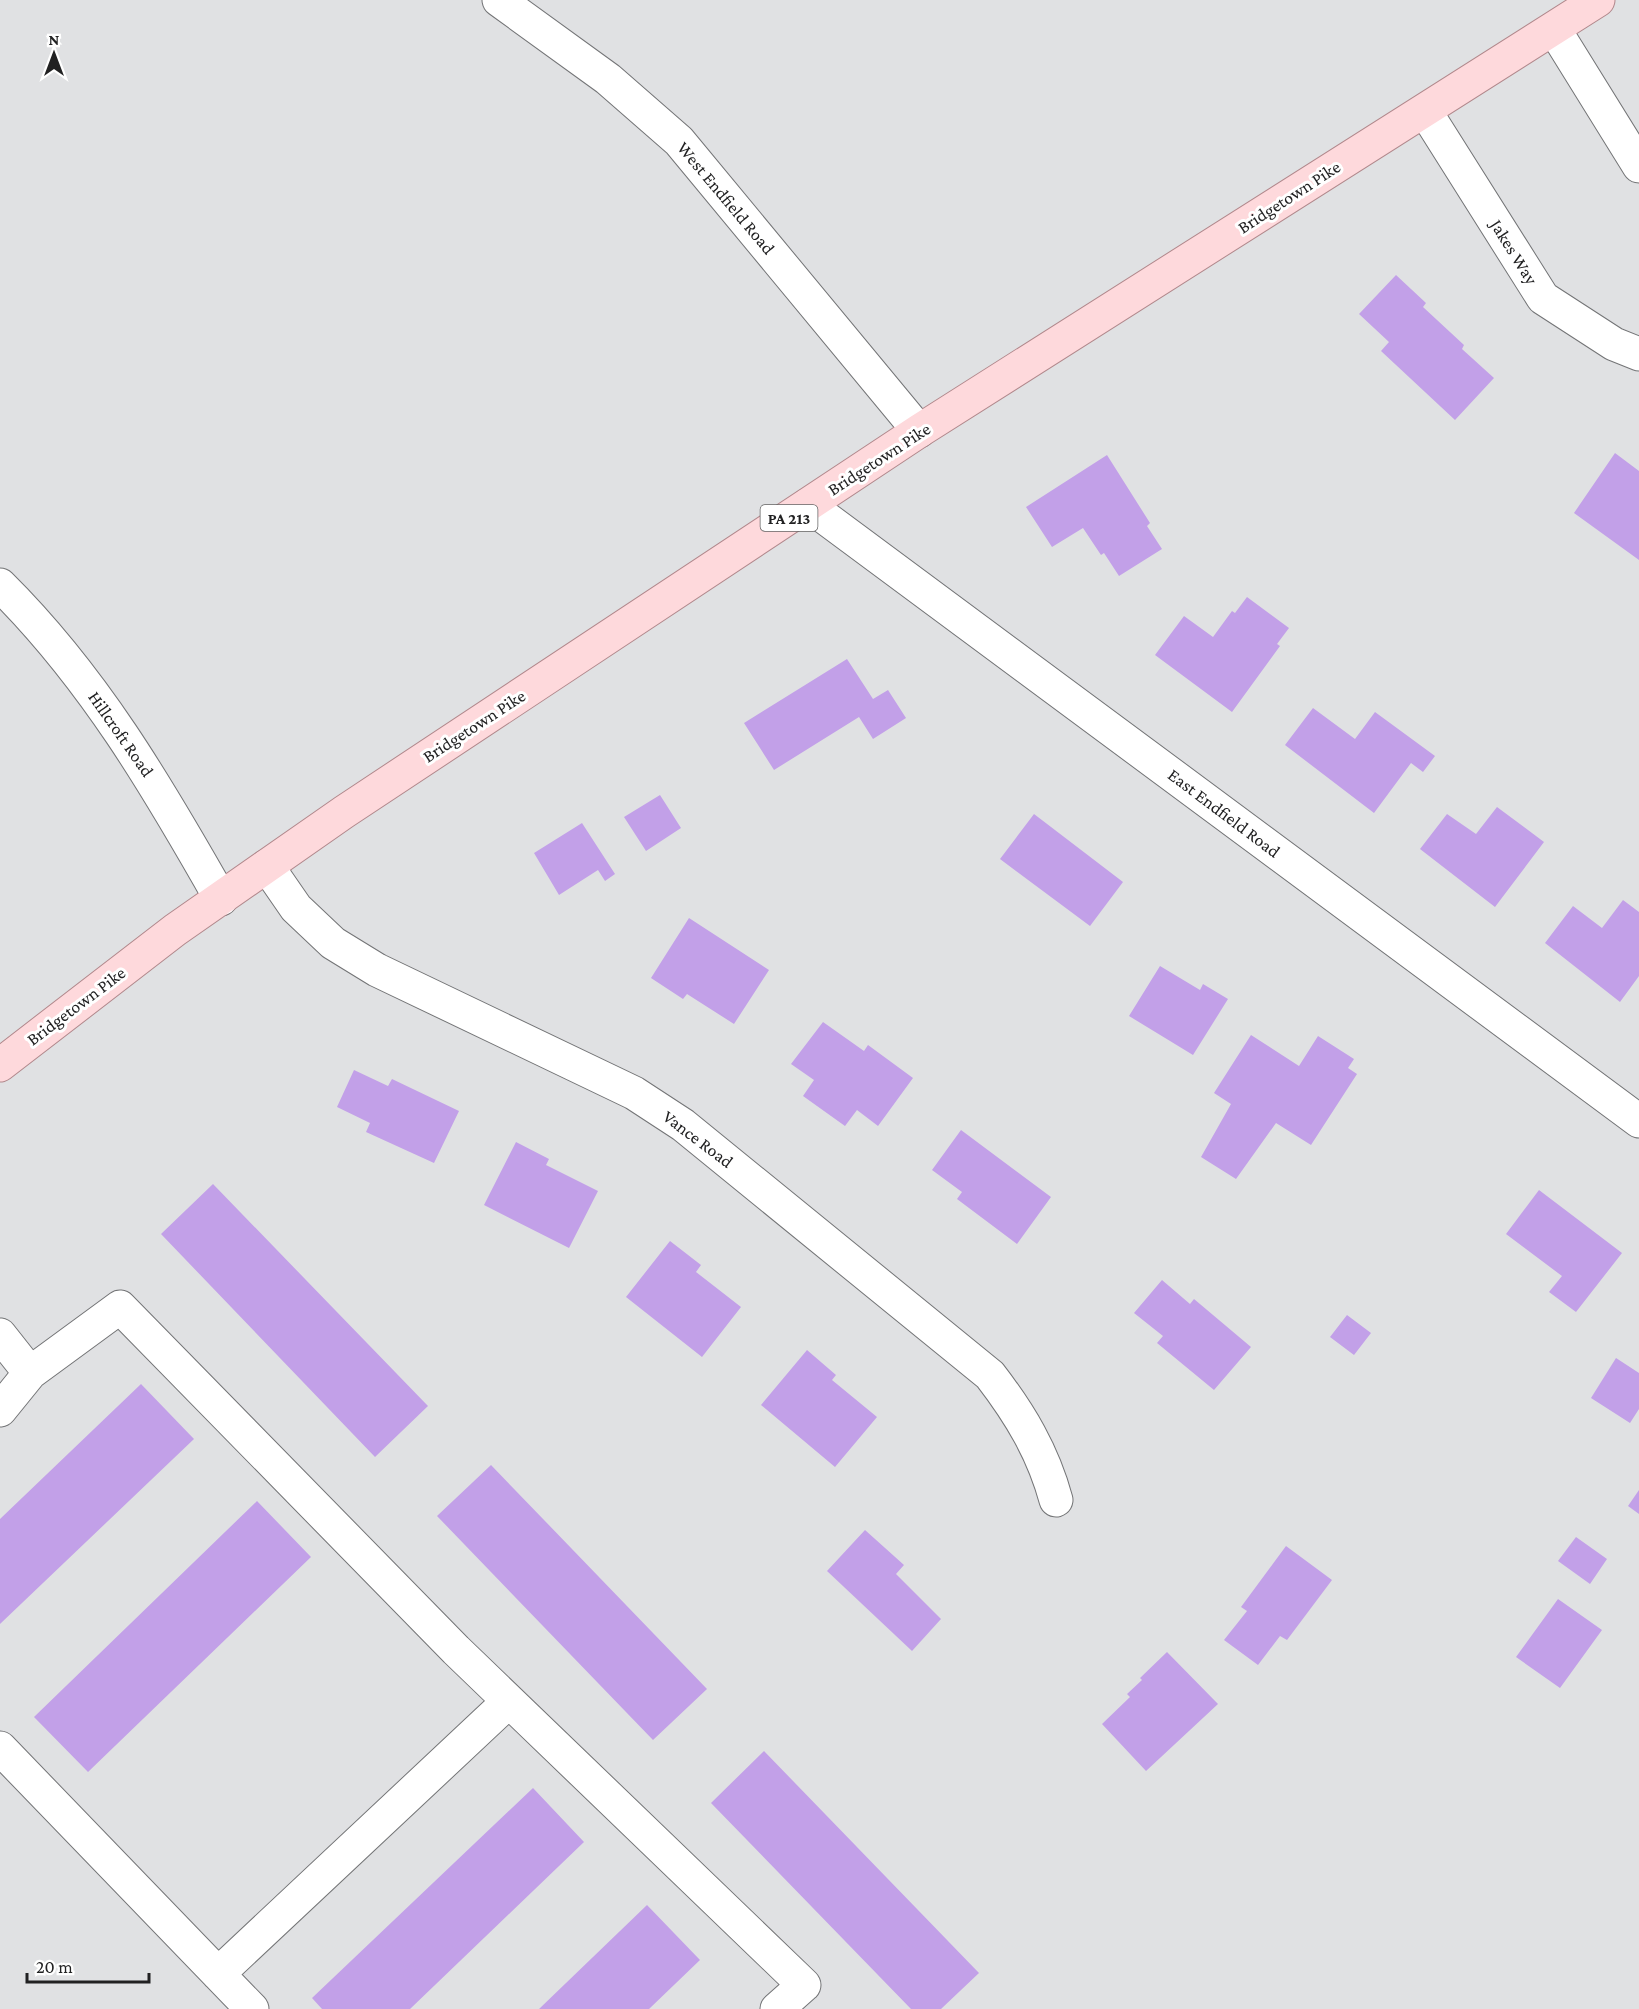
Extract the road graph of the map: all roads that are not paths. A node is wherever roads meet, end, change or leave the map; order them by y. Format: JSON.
{"nodes":[{"id":1,"x":499,"y":0,"type":"edge"},
{"id":2,"x":1598,"y":0,"type":"edge"},
{"id":3,"x":1554,"y":28,"type":"junction"},
{"id":4,"x":1425,"y":111,"type":"junction"},
{"id":5,"x":1638,"y":162,"type":"edge"},
{"id":6,"x":1639,"y":354,"type":"edge"},
{"id":7,"x":919,"y":431,"type":"junction"},
{"id":8,"x":808,"y":506,"type":"junction"},
{"id":9,"x":0,"y":585,"type":"edge"},
{"id":10,"x":267,"y":866,"type":"junction"},
{"id":11,"x":221,"y":899,"type":"junction"},
{"id":12,"x":0,"y":1065,"type":"edge"},
{"id":13,"x":1639,"y":1121,"type":"edge"},
{"id":14,"x":0,"y":1335,"type":"edge"},
{"id":15,"x":30,"y":1373,"type":"junction"},
{"id":16,"x":0,"y":1410,"type":"edge"},
{"id":17,"x":1056,"y":1500,"type":"dead end"},
{"id":18,"x":509,"y":1701,"type":"junction"},
{"id":19,"x":0,"y":1748,"type":"edge"},
{"id":20,"x":218,"y":1974,"type":"junction"},
{"id":21,"x":252,"y":2009,"type":"edge"},
{"id":22,"x":777,"y":2009,"type":"edge"}],
"edges":[{"from":1,"to":7,"type":"street","name":"West Endfield Road"},
{"from":2,"to":3,"type":"main road","name":"Bridgetown Pike","number":"PA 213"},
{"from":3,"to":4,"type":"main road","name":"Bridgetown Pike","number":"PA 213"},
{"from":3,"to":5,"type":"street"},
{"from":4,"to":6,"type":"street","name":"Jakes Way"},
{"from":4,"to":7,"type":"main road","name":"Bridgetown Pike","number":"PA 213"},
{"from":7,"to":8,"type":"main road","name":"Bridgetown Pike","number":"PA 213"},
{"from":8,"to":10,"type":"main road","name":"Bridgetown Pike","number":"PA 213"},
{"from":8,"to":13,"type":"street","name":"East Endfield Road"},
{"from":9,"to":11,"type":"street","name":"Hillcroft Road"},
{"from":10,"to":11,"type":"main road","name":"Bridgetown Pike","number":"PA 213"},
{"from":10,"to":17,"type":"street","name":"Vance Road"},
{"from":11,"to":12,"type":"main road","name":"Bridgetown Pike","number":"PA 213"},
{"from":14,"to":15,"type":"street"},
{"from":15,"to":16,"type":"street"},
{"from":15,"to":18,"type":"street"},
{"from":18,"to":20,"type":"street"},
{"from":18,"to":22,"type":"street"},
{"from":19,"to":20,"type":"street"},
{"from":20,"to":21,"type":"street"}]}
